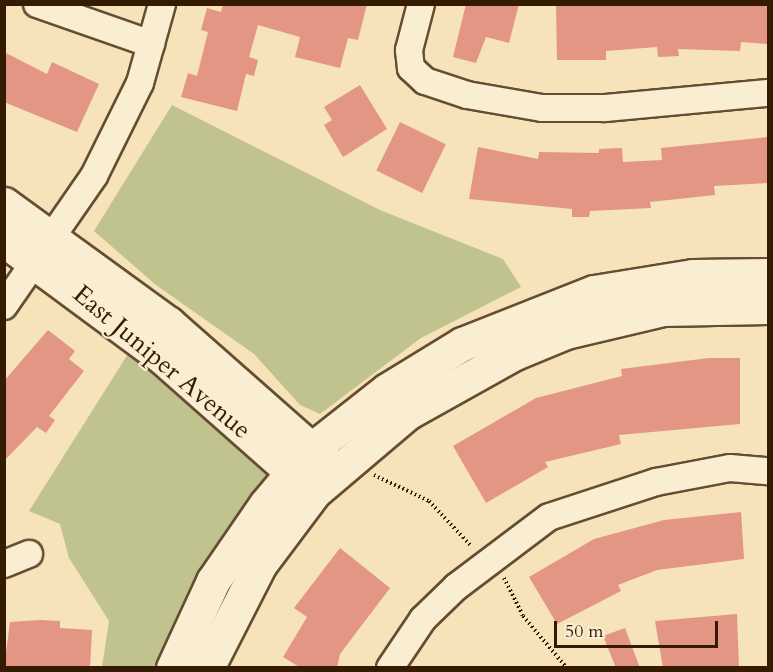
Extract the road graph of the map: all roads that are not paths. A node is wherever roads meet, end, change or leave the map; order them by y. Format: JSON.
{"nodes":[{"id":1,"x":37,"y":4,"type":"edge"},
{"id":2,"x":162,"y":4,"type":"edge"},
{"id":3,"x":421,"y":4,"type":"edge"},
{"id":4,"x":151,"y":44,"type":"junction"},
{"id":5,"x":768,"y":93,"type":"edge"},
{"id":6,"x":4,"y":204,"type":"edge"},
{"id":7,"x":4,"y":240,"type":"edge"},
{"id":8,"x":45,"y":250,"type":"junction"},
{"id":9,"x":768,"y":275,"type":"edge"},
{"id":10,"x":4,"y":306,"type":"edge"},
{"id":11,"x":768,"y":307,"type":"edge"},
{"id":12,"x":318,"y":469,"type":"junction"},
{"id":13,"x":768,"y":471,"type":"edge"},
{"id":14,"x":29,"y":554,"type":"dead end"},
{"id":15,"x":4,"y":564,"type":"edge"},
{"id":16,"x":173,"y":668,"type":"edge"},
{"id":17,"x":207,"y":668,"type":"edge"},
{"id":18,"x":390,"y":668,"type":"edge"}],
"edges":[{"from":1,"to":4,"type":"street"},
{"from":2,"to":4,"type":"street"},
{"from":3,"to":5,"type":"street"},
{"from":4,"to":8,"type":"street"},
{"from":6,"to":8,"type":"street","name":"East Juniper Avenue"},
{"from":7,"to":8,"type":"street","name":"East Juniper Avenue"},
{"from":8,"to":10,"type":"street"},
{"from":8,"to":12,"type":"street","name":"East Juniper Avenue"},
{"from":9,"to":12,"type":"street"},
{"from":11,"to":12,"type":"street"},
{"from":12,"to":16,"type":"street"},
{"from":12,"to":17,"type":"street"},
{"from":13,"to":18,"type":"street"},
{"from":14,"to":15,"type":"street"}]}
